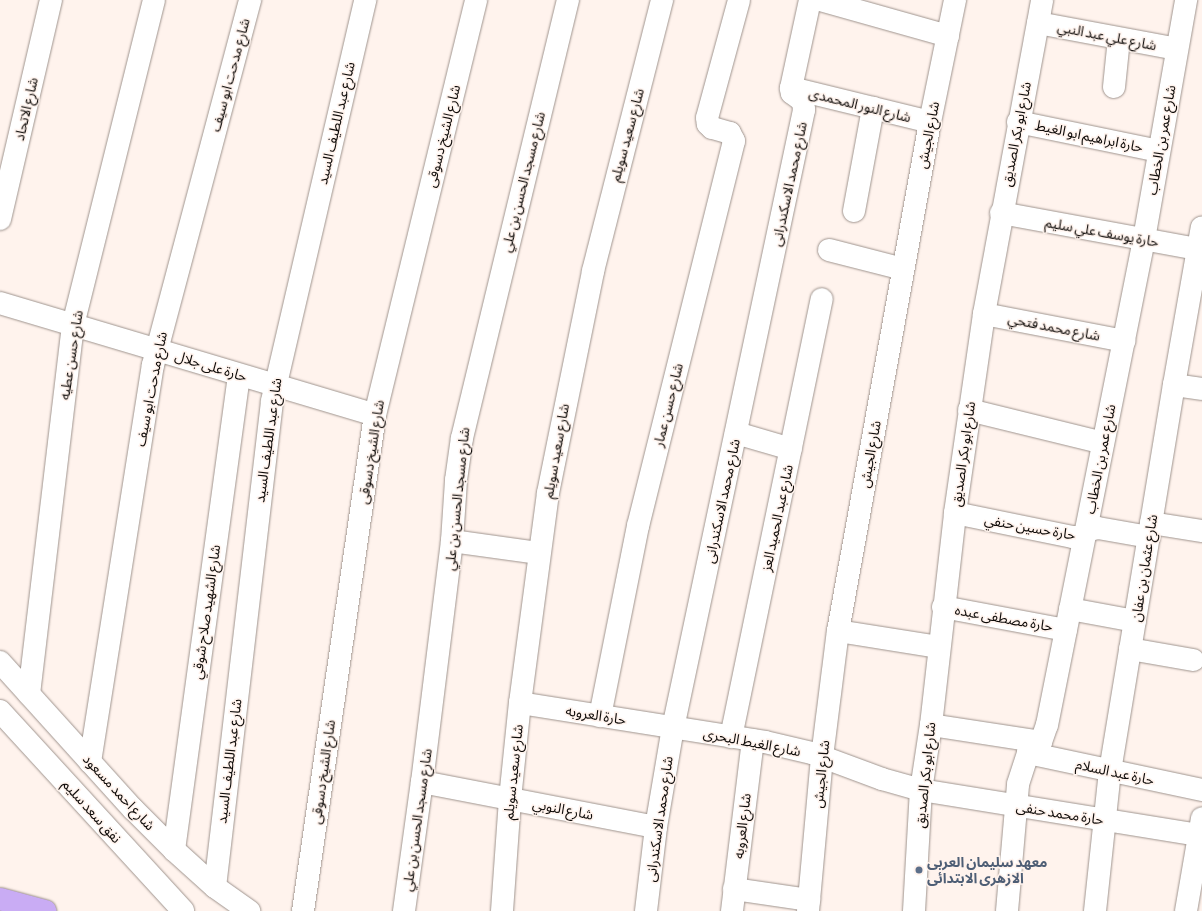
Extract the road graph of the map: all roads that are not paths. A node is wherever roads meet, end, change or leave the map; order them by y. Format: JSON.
{"nodes":[{"id":1,"x":51,"y":0,"type":"edge"},
{"id":2,"x":154,"y":0,"type":"edge"},
{"id":3,"x":250,"y":0,"type":"edge"},
{"id":4,"x":365,"y":0,"type":"edge"},
{"id":5,"x":476,"y":0,"type":"edge"},
{"id":6,"x":568,"y":0,"type":"edge"},
{"id":7,"x":662,"y":0,"type":"edge"},
{"id":8,"x":739,"y":0,"type":"edge"},
{"id":9,"x":810,"y":0,"type":"edge"},
{"id":10,"x":820,"y":0,"type":"edge"},
{"id":11,"x":955,"y":0,"type":"edge"},
{"id":12,"x":1042,"y":0,"type":"edge"},
{"id":13,"x":1186,"y":0,"type":"edge"},
{"id":14,"x":1038,"y":23,"type":"junction"},
{"id":15,"x":948,"y":36,"type":"junction"},
{"id":16,"x":1119,"y":38,"type":"junction"},
{"id":17,"x":1177,"y":49,"type":"junction"},
{"id":18,"x":1114,"y":87,"type":"dead end"},
{"id":19,"x":794,"y":92,"type":"junction"},
{"id":20,"x":873,"y":108,"type":"junction"},
{"id":21,"x":930,"y":122,"type":"junction"},
{"id":22,"x":1018,"y":122,"type":"junction"},
{"id":23,"x":1159,"y":151,"type":"junction"},
{"id":24,"x":854,"y":211,"type":"dead end"},
{"id":25,"x":1001,"y":213,"type":"junction"},
{"id":26,"x":0,"y":219,"type":"edge"},
{"id":27,"x":1202,"y":227,"type":"edge"},
{"id":28,"x":1144,"y":239,"type":"junction"},
{"id":29,"x":1200,"y":249,"type":"edge"},
{"id":30,"x":829,"y":250,"type":"dead end"},
{"id":31,"x":903,"y":269,"type":"junction"},
{"id":32,"x":822,"y":299,"type":"dead end"},
{"id":33,"x":0,"y":303,"type":"edge"},
{"id":34,"x":984,"y":314,"type":"junction"},
{"id":35,"x":73,"y":325,"type":"junction"},
{"id":36,"x":1124,"y":341,"type":"junction"},
{"id":37,"x":157,"y":350,"type":"junction"},
{"id":38,"x":239,"y":374,"type":"junction"},
{"id":39,"x":274,"y":385,"type":"junction"},
{"id":40,"x":1174,"y":385,"type":"junction"},
{"id":41,"x":1202,"y":389,"type":"edge"},
{"id":42,"x":969,"y":410,"type":"junction"},
{"id":43,"x":375,"y":415,"type":"junction"},
{"id":44,"x":736,"y":433,"type":"junction"},
{"id":45,"x":1103,"y":443,"type":"junction"},
{"id":46,"x":791,"y":449,"type":"junction"},
{"id":47,"x":955,"y":513,"type":"junction"},
{"id":48,"x":1150,"y":530,"type":"junction"},
{"id":49,"x":1202,"y":531,"type":"edge"},
{"id":50,"x":1086,"y":534,"type":"junction"},
{"id":51,"x":452,"y":541,"type":"junction"},
{"id":52,"x":539,"y":553,"type":"junction"},
{"id":53,"x":943,"y":607,"type":"junction"},
{"id":54,"x":1068,"y":620,"type":"junction"},
{"id":55,"x":1135,"y":622,"type":"junction"},
{"id":56,"x":838,"y":631,"type":"junction"},
{"id":57,"x":938,"y":647,"type":"junction"},
{"id":58,"x":1130,"y":649,"type":"junction"},
{"id":59,"x":1193,"y":660,"type":"dead end"},
{"id":60,"x":0,"y":662,"type":"edge"},
{"id":61,"x":29,"y":694,"type":"junction"},
{"id":62,"x":520,"y":703,"type":"junction"},
{"id":63,"x":0,"y":711,"type":"edge"},
{"id":64,"x":600,"y":716,"type":"junction"},
{"id":65,"x":930,"y":725,"type":"junction"},
{"id":66,"x":673,"y":728,"type":"junction"},
{"id":67,"x":731,"y":737,"type":"junction"},
{"id":68,"x":753,"y":740,"type":"junction"},
{"id":69,"x":1034,"y":748,"type":"junction"},
{"id":70,"x":822,"y":757,"type":"junction"},
{"id":71,"x":90,"y":762,"type":"junction"},
{"id":72,"x":1110,"y":771,"type":"junction"},
{"id":73,"x":422,"y":782,"type":"junction"},
{"id":74,"x":921,"y":790,"type":"junction"},
{"id":75,"x":1202,"y":790,"type":"edge"},
{"id":76,"x":510,"y":799,"type":"junction"},
{"id":77,"x":1017,"y":806,"type":"junction"},
{"id":78,"x":1104,"y":820,"type":"junction"},
{"id":79,"x":1201,"y":826,"type":"edge"},
{"id":80,"x":656,"y":827,"type":"junction"},
{"id":81,"x":174,"y":850,"type":"junction"},
{"id":82,"x":215,"y":887,"type":"junction"},
{"id":83,"x":734,"y":889,"type":"junction"},
{"id":84,"x":0,"y":899,"type":"edge"},
{"id":85,"x":808,"y":906,"type":"edge"},
{"id":86,"x":45,"y":911,"type":"edge"},
{"id":87,"x":183,"y":911,"type":"edge"},
{"id":88,"x":249,"y":911,"type":"edge"},
{"id":89,"x":303,"y":911,"type":"edge"},
{"id":90,"x":404,"y":911,"type":"edge"},
{"id":91,"x":502,"y":911,"type":"edge"},
{"id":92,"x":646,"y":911,"type":"edge"},
{"id":93,"x":732,"y":911,"type":"edge"},
{"id":94,"x":914,"y":911,"type":"edge"},
{"id":95,"x":1007,"y":911,"type":"edge"},
{"id":96,"x":1095,"y":911,"type":"edge"},
{"id":97,"x":1186,"y":911,"type":"edge"}],
"edges":[{"from":1,"to":26,"type":"street","name":"شارع الاتحاد"},
{"from":2,"to":35,"type":"street","name":"شارع حسن عطيه"},
{"from":3,"to":37,"type":"street","name":"شارع مدحت ابو سيف"},
{"from":4,"to":39,"type":"street","name":"شارع عبد اللطيف السيد"},
{"from":5,"to":43,"type":"street","name":"شارع الشيخ دسوقى"},
{"from":6,"to":51,"type":"street","name":"شارع مسجد الحسن بن علي"},
{"from":7,"to":52,"type":"street","name":"شارع سعيد سويلم"},
{"from":8,"to":64,"type":"street","name":"شارع حسن عمار"},
{"from":9,"to":19,"type":"street"},
{"from":10,"to":15,"type":"street"},
{"from":11,"to":15,"type":"street","name":"شارع الجيش"},
{"from":12,"to":14,"type":"street","name":"شارع ابو بكر الصديق"},
{"from":13,"to":17,"type":"street","name":"شارع عمر بن الخطاب"},
{"from":14,"to":16,"type":"street","name":"شارع علي عبد النبي"},
{"from":14,"to":22,"type":"street","name":"شارع ابو بكر الصديق"},
{"from":15,"to":21,"type":"street","name":"شارع الجيش"},
{"from":16,"to":17,"type":"street","name":"شارع علي عبد النبي"},
{"from":16,"to":18,"type":"street"},
{"from":17,"to":23,"type":"street","name":"شارع عمر بن الخطاب"},
{"from":19,"to":20,"type":"street","name":"شارع النور المحمدى"},
{"from":19,"to":44,"type":"street","name":"شارع محمد الاسكندرانى"},
{"from":20,"to":21,"type":"street","name":"شارع النور المحمدى"},
{"from":20,"to":24,"type":"street"},
{"from":21,"to":31,"type":"street","name":"شارع الجيش"},
{"from":22,"to":23,"type":"street","name":"حارة ابراهيم ابو الغيط"},
{"from":22,"to":25,"type":"street","name":"شارع ابو بكر الصديق"},
{"from":23,"to":28,"type":"street","name":"شارع عمر بن الخطاب"},
{"from":25,"to":28,"type":"street","name":"حارة يوسف علي سليم"},
{"from":25,"to":34,"type":"street","name":"شارع ابو بكر الصديق"},
{"from":27,"to":29,"type":"street","name":"شارع عثمان بن عفان"},
{"from":28,"to":29,"type":"street","name":"حارة يوسف علي سليم"},
{"from":28,"to":36,"type":"street","name":"شارع عمر بن الخطاب"},
{"from":29,"to":40,"type":"street","name":"شارع عثمان بن عفان"},
{"from":30,"to":31,"type":"street"},
{"from":31,"to":56,"type":"street","name":"شارع الجيش"},
{"from":32,"to":46,"type":"street","name":"شارع عبد الحميد العز"},
{"from":33,"to":35,"type":"street","name":"حارة على جلال"},
{"from":34,"to":36,"type":"street","name":"شارع محمد فتحي"},
{"from":34,"to":42,"type":"street","name":"شارع ابو بكر الصديق"},
{"from":35,"to":37,"type":"street","name":"حارة على جلال"},
{"from":35,"to":61,"type":"street","name":"شارع حسن عطيه"},
{"from":36,"to":45,"type":"street","name":"شارع عمر بن الخطاب"},
{"from":37,"to":38,"type":"street","name":"حارة على جلال"},
{"from":37,"to":71,"type":"street","name":"شارع مدحت ابو سيف"},
{"from":38,"to":39,"type":"street","name":"حارة على جلال"},
{"from":38,"to":81,"type":"street","name":"شارع الشهيد صلاح شوقي"},
{"from":39,"to":43,"type":"street","name":"حارة على جلال"},
{"from":39,"to":82,"type":"street","name":"شارع عبد اللطيف السيد"},
{"from":40,"to":41,"type":"street"},
{"from":40,"to":48,"type":"street","name":"شارع عثمان بن عفان"},
{"from":42,"to":45,"type":"street"},
{"from":42,"to":47,"type":"street","name":"شارع ابو بكر الصديق"},
{"from":43,"to":89,"type":"street","name":"شارع الشيخ دسوقى"},
{"from":44,"to":46,"type":"street"},
{"from":44,"to":66,"type":"street","name":"شارع محمد الاسكندرانى"},
{"from":45,"to":50,"type":"street","name":"شارع عمر بن الخطاب"},
{"from":46,"to":67,"type":"street","name":"شارع عبد الحميد العز"},
{"from":47,"to":50,"type":"street","name":"حارة حسين حنفي"},
{"from":47,"to":53,"type":"street","name":"شارع ابو بكر الصديق"},
{"from":48,"to":49,"type":"street","name":"حارة حسين حنفي"},
{"from":48,"to":50,"type":"street","name":"حارة حسين حنفي"},
{"from":48,"to":55,"type":"street","name":"شارع عثمان بن عفان"},
{"from":50,"to":54,"type":"street","name":"شارع عمر بن الخطاب"},
{"from":51,"to":52,"type":"street"},
{"from":51,"to":73,"type":"street","name":"شارع مسجد الحسن بن علي"},
{"from":52,"to":62,"type":"street","name":"شارع سعيد سويلم"},
{"from":53,"to":54,"type":"street","name":"حارة مصطفى عبده"},
{"from":53,"to":57,"type":"street","name":"شارع ابو بكر الصديق"},
{"from":54,"to":55,"type":"street","name":"حارة مصطفى عبده"},
{"from":54,"to":69,"type":"street","name":"شارع عمر بن الخطاب"},
{"from":55,"to":58,"type":"street","name":"شارع عثمان بن عفان"},
{"from":56,"to":57,"type":"street"},
{"from":56,"to":70,"type":"street","name":"شارع الجيش"},
{"from":57,"to":65,"type":"street","name":"شارع ابو بكر الصديق"},
{"from":58,"to":59,"type":"street"},
{"from":58,"to":72,"type":"street","name":"شارع عثمان بن عفان"},
{"from":60,"to":61,"type":"street","name":"شارع احمد مسعود"},
{"from":61,"to":71,"type":"street","name":"شارع احمد مسعود"},
{"from":62,"to":64,"type":"street","name":"حارة العروبه"},
{"from":62,"to":76,"type":"street","name":"شارع سعيد سويلم"},
{"from":63,"to":87,"type":"street","name":"نفق سعد سليم"},
{"from":64,"to":66,"type":"street","name":"حارة العروبه"},
{"from":65,"to":69,"type":"street","name":"حارة عبد السلام"},
{"from":65,"to":74,"type":"street","name":"شارع ابو بكر الصديق"},
{"from":66,"to":67,"type":"street","name":"شارع الغيط البحرى"},
{"from":66,"to":80,"type":"street","name":"شارع محمد الاسكندرانى"},
{"from":67,"to":68,"type":"street","name":"شارع الغيط البحرى"},
{"from":68,"to":70,"type":"street","name":"شارع الغيط البحرى"},
{"from":68,"to":83,"type":"street","name":"شارع العروبه"},
{"from":69,"to":72,"type":"street","name":"حارة عبد السلام"},
{"from":69,"to":77,"type":"street","name":"شارع عمر بن الخطاب"},
{"from":70,"to":74,"type":"street","name":"شارع الغيط البحرى"},
{"from":70,"to":85,"type":"street","name":"شارع الجيش"},
{"from":71,"to":81,"type":"street","name":"شارع احمد مسعود"},
{"from":72,"to":75,"type":"street","name":"حارة عبد السلام"},
{"from":72,"to":78,"type":"street","name":"شارع عثمان بن عفان"},
{"from":73,"to":76,"type":"street","name":"شارع النوبي"},
{"from":73,"to":90,"type":"street","name":"شارع مسجد الحسن بن علي"},
{"from":74,"to":77,"type":"street","name":"حارة محمد حنفى"},
{"from":74,"to":94,"type":"street","name":"شارع ابو بكر الصديق"},
{"from":76,"to":80,"type":"street","name":"شارع النوبي"},
{"from":76,"to":91,"type":"street","name":"شارع سعيد سويلم"},
{"from":77,"to":78,"type":"street","name":"حارة محمد حنفى"},
{"from":77,"to":95,"type":"street","name":"شارع عمر بن الخطاب"},
{"from":78,"to":79,"type":"street","name":"حارة محمد حنفى"},
{"from":78,"to":96,"type":"street","name":"شارع عثمان بن عفان"},
{"from":79,"to":97,"type":"street"},
{"from":80,"to":92,"type":"street","name":"شارع محمد الاسكندرانى"},
{"from":81,"to":82,"type":"street","name":"شارع احمد مسعود"},
{"from":82,"to":88,"type":"street","name":"شارع احمد مسعود"},
{"from":83,"to":85,"type":"street"},
{"from":83,"to":93,"type":"street","name":"شارع العروبه"},
{"from":84,"to":86,"type":"main road"}]}
